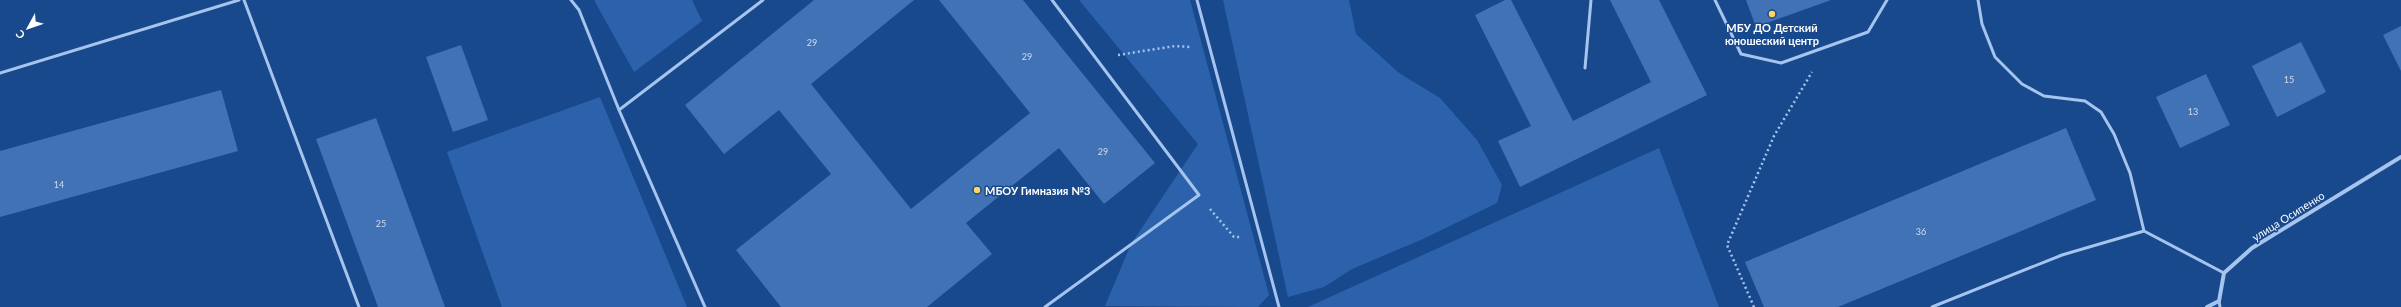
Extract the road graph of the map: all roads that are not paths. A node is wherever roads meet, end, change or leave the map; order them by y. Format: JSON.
{"nodes":[{"id":1,"x":239,"y":0,"type":"edge"},
{"id":2,"x":244,"y":0,"type":"edge"},
{"id":3,"x":571,"y":0,"type":"edge"},
{"id":4,"x":763,"y":0,"type":"edge"},
{"id":5,"x":1052,"y":0,"type":"edge"},
{"id":6,"x":1197,"y":0,"type":"edge"},
{"id":7,"x":1591,"y":0,"type":"edge"},
{"id":8,"x":1715,"y":0,"type":"edge"},
{"id":9,"x":1887,"y":0,"type":"edge"},
{"id":10,"x":1978,"y":0,"type":"edge"},
{"id":11,"x":1585,"y":68,"type":"dead end"},
{"id":12,"x":0,"y":72,"type":"edge"},
{"id":13,"x":619,"y":110,"type":"junction"},
{"id":14,"x":2401,"y":157,"type":"edge"},
{"id":15,"x":2144,"y":231,"type":"junction"},
{"id":16,"x":2224,"y":273,"type":"junction"},
{"id":17,"x":2220,"y":301,"type":"junction"},
{"id":18,"x":359,"y":307,"type":"edge"},
{"id":19,"x":705,"y":307,"type":"edge"},
{"id":20,"x":1045,"y":307,"type":"edge"},
{"id":21,"x":1279,"y":307,"type":"edge"},
{"id":22,"x":1932,"y":307,"type":"edge"},
{"id":23,"x":2207,"y":307,"type":"edge"},
{"id":24,"x":2220,"y":307,"type":"edge"}],
"edges":[{"from":1,"to":12,"type":"lane"},
{"from":2,"to":18,"type":"lane"},
{"from":3,"to":13,"type":"lane"},
{"from":4,"to":13,"type":"lane"},
{"from":5,"to":20,"type":"lane"},
{"from":6,"to":21,"type":"lane"},
{"from":7,"to":11,"type":"lane"},
{"from":8,"to":9,"type":"lane"},
{"from":10,"to":15,"type":"lane"},
{"from":13,"to":19,"type":"lane"},
{"from":14,"to":16,"type":"street","name":"улица Осипенко"},
{"from":15,"to":16,"type":"lane"},
{"from":15,"to":22,"type":"lane"},
{"from":16,"to":17,"type":"street"},
{"from":17,"to":23,"type":"street"},
{"from":17,"to":24,"type":"lane"}]}
